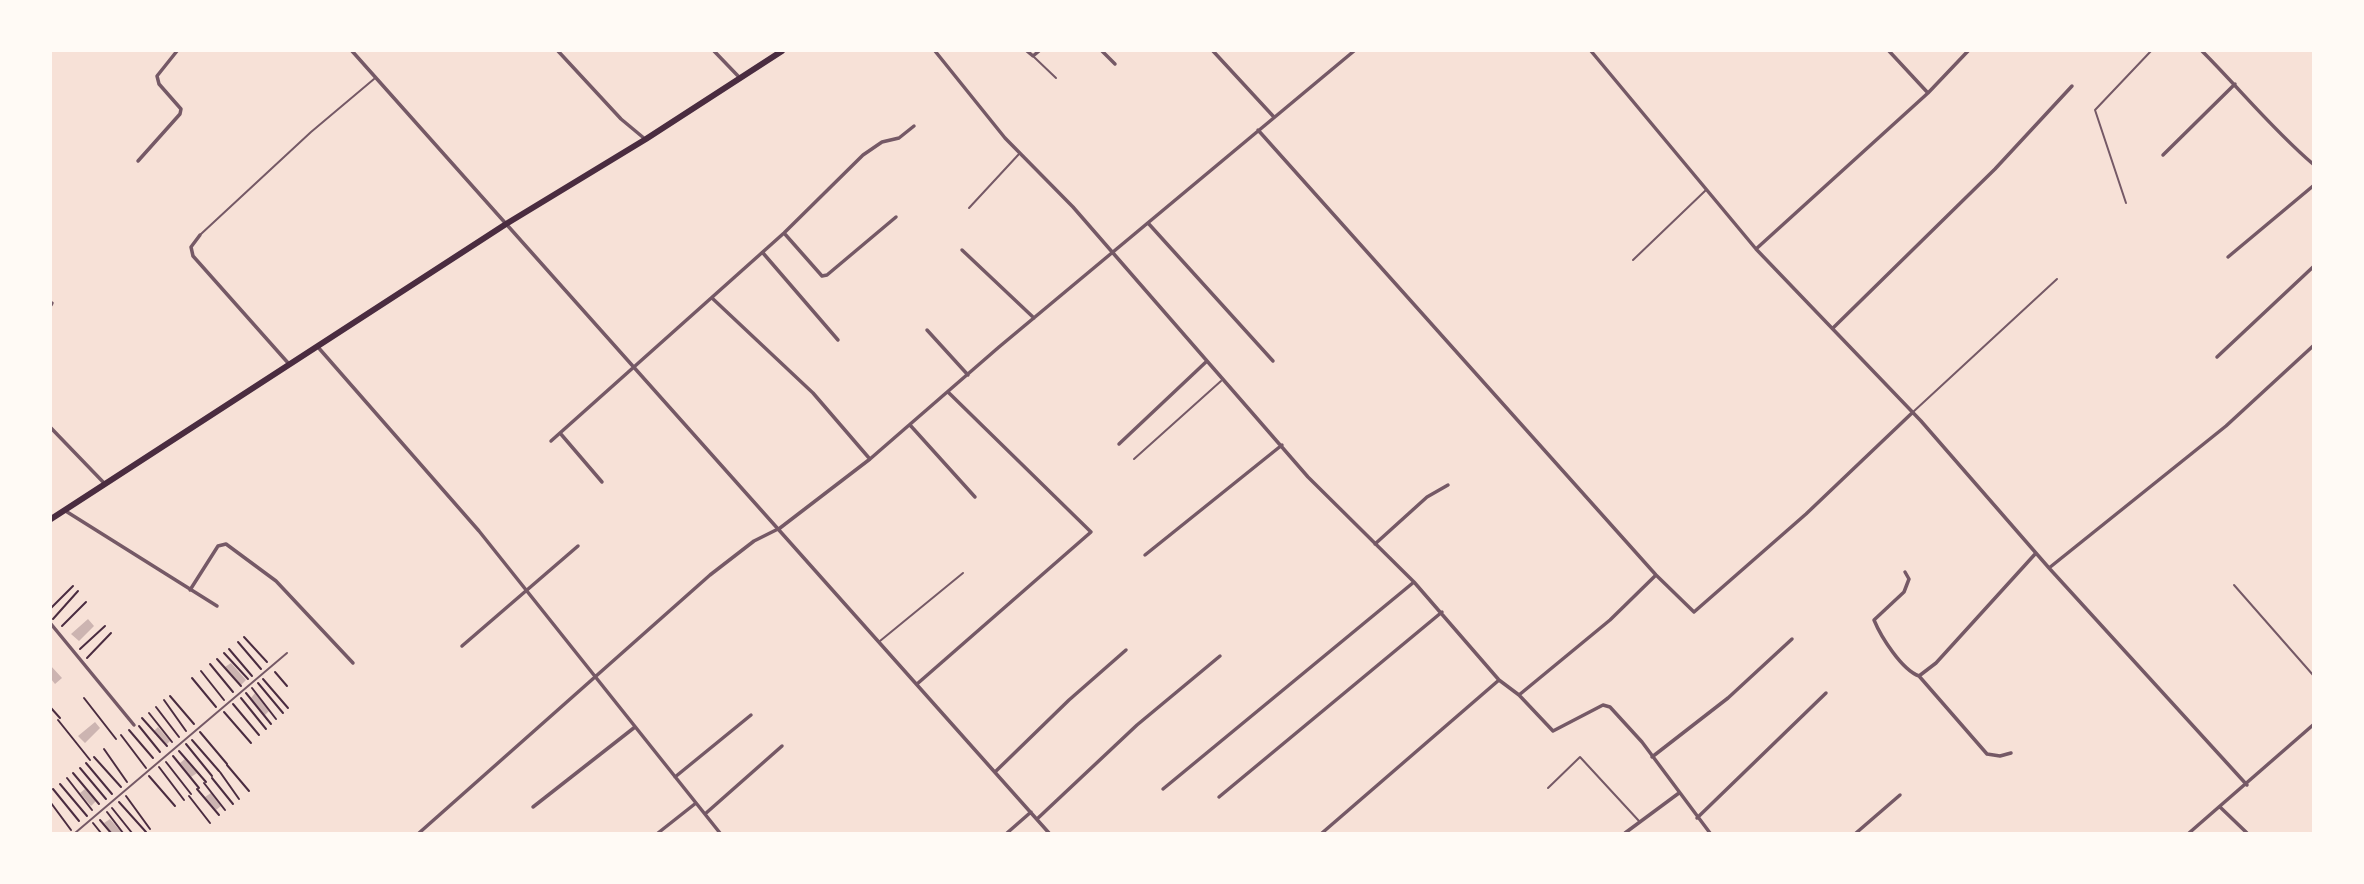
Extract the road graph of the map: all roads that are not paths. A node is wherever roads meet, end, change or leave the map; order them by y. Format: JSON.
{"nodes":[{"id":1,"x":177,"y":51,"type":"edge"},
{"id":2,"x":352,"y":51,"type":"edge"},
{"id":3,"x":558,"y":51,"type":"edge"},
{"id":4,"x":714,"y":51,"type":"edge"},
{"id":5,"x":782,"y":51,"type":"edge"},
{"id":6,"x":935,"y":51,"type":"edge"},
{"id":7,"x":1027,"y":51,"type":"edge"},
{"id":8,"x":1039,"y":51,"type":"edge"},
{"id":9,"x":1102,"y":51,"type":"edge"},
{"id":10,"x":1213,"y":51,"type":"edge"},
{"id":11,"x":1354,"y":51,"type":"edge"},
{"id":12,"x":1591,"y":51,"type":"edge"},
{"id":13,"x":1889,"y":51,"type":"edge"},
{"id":14,"x":1968,"y":51,"type":"edge"},
{"id":15,"x":2151,"y":51,"type":"edge"},
{"id":16,"x":2202,"y":51,"type":"edge"},
{"id":17,"x":1033,"y":56,"type":"junction"},
{"id":18,"x":1115,"y":64,"type":"dead end"},
{"id":19,"x":375,"y":78,"type":"junction"},
{"id":20,"x":739,"y":78,"type":"junction"},
{"id":21,"x":1056,"y":78,"type":"dead end"},
{"id":22,"x":2235,"y":84,"type":"junction"},
{"id":23,"x":2072,"y":86,"type":"dead end"},
{"id":24,"x":1928,"y":93,"type":"junction"},
{"id":25,"x":1273,"y":117,"type":"junction"},
{"id":26,"x":914,"y":126,"type":"dead end"},
{"id":27,"x":1258,"y":130,"type":"junction"},
{"id":28,"x":646,"y":139,"type":"junction"},
{"id":29,"x":1020,"y":153,"type":"junction"},
{"id":30,"x":2163,"y":155,"type":"dead end"},
{"id":31,"x":138,"y":161,"type":"dead end"},
{"id":32,"x":2313,"y":164,"type":"edge"},
{"id":33,"x":2313,"y":186,"type":"edge"},
{"id":34,"x":1707,"y":189,"type":"junction"},
{"id":35,"x":2126,"y":203,"type":"dead end"},
{"id":36,"x":969,"y":208,"type":"dead end"},
{"id":37,"x":896,"y":217,"type":"dead end"},
{"id":38,"x":1148,"y":223,"type":"junction"},
{"id":39,"x":506,"y":224,"type":"junction"},
{"id":40,"x":784,"y":233,"type":"junction"},
{"id":41,"x":200,"y":234,"type":"joint"},
{"id":42,"x":1756,"y":249,"type":"junction"},
{"id":43,"x":962,"y":250,"type":"dead end"},
{"id":44,"x":762,"y":253,"type":"junction"},
{"id":45,"x":1112,"y":253,"type":"junction"},
{"id":46,"x":2228,"y":257,"type":"dead end"},
{"id":47,"x":1633,"y":260,"type":"dead end"},
{"id":48,"x":2313,"y":267,"type":"edge"},
{"id":49,"x":2057,"y":279,"type":"dead end"},
{"id":50,"x":712,"y":298,"type":"junction"},
{"id":51,"x":1034,"y":318,"type":"junction"},
{"id":52,"x":1833,"y":328,"type":"junction"},
{"id":53,"x":927,"y":330,"type":"dead end"},
{"id":54,"x":838,"y":340,"type":"dead end"},
{"id":55,"x":317,"y":346,"type":"junction"},
{"id":56,"x":2313,"y":346,"type":"edge"},
{"id":57,"x":2217,"y":357,"type":"dead end"},
{"id":58,"x":1207,"y":361,"type":"junction"},
{"id":59,"x":1273,"y":361,"type":"dead end"},
{"id":60,"x":289,"y":364,"type":"junction"},
{"id":61,"x":635,"y":366,"type":"junction"},
{"id":62,"x":968,"y":375,"type":"junction"},
{"id":63,"x":1221,"y":381,"type":"junction"},
{"id":64,"x":948,"y":392,"type":"junction"},
{"id":65,"x":1912,"y":413,"type":"junction"},
{"id":66,"x":910,"y":425,"type":"junction"},
{"id":67,"x":51,"y":428,"type":"edge"},
{"id":68,"x":559,"y":433,"type":"junction"},
{"id":69,"x":551,"y":441,"type":"dead end"},
{"id":70,"x":1119,"y":444,"type":"dead end"},
{"id":71,"x":1282,"y":445,"type":"junction"},
{"id":72,"x":870,"y":459,"type":"junction"},
{"id":73,"x":1134,"y":459,"type":"dead end"},
{"id":74,"x":602,"y":482,"type":"dead end"},
{"id":75,"x":105,"y":484,"type":"junction"},
{"id":76,"x":1448,"y":485,"type":"dead end"},
{"id":77,"x":975,"y":497,"type":"dead end"},
{"id":78,"x":64,"y":510,"type":"junction"},
{"id":79,"x":51,"y":519,"type":"edge"},
{"id":80,"x":780,"y":528,"type":"junction"},
{"id":81,"x":1375,"y":544,"type":"junction"},
{"id":82,"x":578,"y":546,"type":"dead end"},
{"id":83,"x":2036,"y":553,"type":"junction"},
{"id":84,"x":1145,"y":555,"type":"dead end"},
{"id":85,"x":2049,"y":568,"type":"junction"},
{"id":86,"x":1905,"y":572,"type":"dead end"},
{"id":87,"x":963,"y":573,"type":"dead end"},
{"id":88,"x":1656,"y":575,"type":"junction"},
{"id":89,"x":1414,"y":582,"type":"junction"},
{"id":90,"x":2234,"y":585,"type":"dead end"},
{"id":91,"x":190,"y":590,"type":"junction"},
{"id":92,"x":527,"y":592,"type":"junction"},
{"id":93,"x":217,"y":607,"type":"dead end"},
{"id":94,"x":1442,"y":612,"type":"junction"},
{"id":95,"x":51,"y":622,"type":"edge"},
{"id":96,"x":1791,"y":639,"type":"dead end"},
{"id":97,"x":879,"y":642,"type":"junction"},
{"id":98,"x":462,"y":646,"type":"dead end"},
{"id":99,"x":1126,"y":650,"type":"dead end"},
{"id":100,"x":286,"y":653,"type":"dead end"},
{"id":101,"x":1220,"y":656,"type":"dead end"},
{"id":102,"x":353,"y":663,"type":"dead end"},
{"id":103,"x":2313,"y":675,"type":"edge"},
{"id":104,"x":595,"y":676,"type":"junction"},
{"id":105,"x":1919,"y":676,"type":"junction"},
{"id":106,"x":1499,"y":680,"type":"junction"},
{"id":107,"x":917,"y":684,"type":"junction"},
{"id":108,"x":1826,"y":693,"type":"dead end"},
{"id":109,"x":1519,"y":695,"type":"junction"},
{"id":110,"x":751,"y":716,"type":"dead end"},
{"id":111,"x":135,"y":724,"type":"road end"},
{"id":112,"x":2313,"y":724,"type":"edge"},
{"id":113,"x":635,"y":727,"type":"junction"},
{"id":114,"x":782,"y":746,"type":"dead end"},
{"id":115,"x":2011,"y":752,"type":"dead end"},
{"id":116,"x":1652,"y":757,"type":"junction"},
{"id":117,"x":995,"y":772,"type":"junction"},
{"id":118,"x":675,"y":777,"type":"junction"},
{"id":119,"x":2247,"y":785,"type":"junction"},
{"id":120,"x":1548,"y":788,"type":"dead end"},
{"id":121,"x":1163,"y":789,"type":"dead end"},
{"id":122,"x":1679,"y":793,"type":"junction"},
{"id":123,"x":1900,"y":795,"type":"dead end"},
{"id":124,"x":1219,"y":797,"type":"dead end"},
{"id":125,"x":696,"y":803,"type":"junction"},
{"id":126,"x":533,"y":807,"type":"dead end"},
{"id":127,"x":2220,"y":807,"type":"junction"},
{"id":128,"x":1031,"y":812,"type":"junction"},
{"id":129,"x":705,"y":814,"type":"junction"},
{"id":130,"x":1697,"y":818,"type":"junction"},
{"id":131,"x":1037,"y":819,"type":"junction"},
{"id":132,"x":1640,"y":821,"type":"junction"},
{"id":133,"x":74,"y":833,"type":"edge"},
{"id":134,"x":419,"y":833,"type":"edge"},
{"id":135,"x":658,"y":833,"type":"edge"},
{"id":136,"x":720,"y":833,"type":"edge"},
{"id":137,"x":1007,"y":833,"type":"edge"},
{"id":138,"x":1049,"y":833,"type":"edge"},
{"id":139,"x":1322,"y":833,"type":"edge"},
{"id":140,"x":1625,"y":833,"type":"edge"},
{"id":141,"x":1710,"y":833,"type":"edge"},
{"id":142,"x":1856,"y":833,"type":"edge"},
{"id":143,"x":2189,"y":833,"type":"edge"},
{"id":144,"x":2247,"y":833,"type":"edge"}],
"edges":[{"from":1,"to":31,"type":"street"},
{"from":2,"to":19,"type":"street"},
{"from":3,"to":28,"type":"street"},
{"from":4,"to":20,"type":"street"},
{"from":5,"to":20,"type":"main road"},
{"from":6,"to":29,"type":"street"},
{"from":7,"to":17,"type":"street"},
{"from":8,"to":17,"type":"street"},
{"from":9,"to":18,"type":"street"},
{"from":10,"to":25,"type":"street"},
{"from":11,"to":25,"type":"street"},
{"from":12,"to":34,"type":"street"},
{"from":13,"to":24,"type":"street"},
{"from":14,"to":24,"type":"street"},
{"from":15,"to":35,"type":"lane"},
{"from":16,"to":22,"type":"street"},
{"from":17,"to":21,"type":"lane"},
{"from":19,"to":39,"type":"street"},
{"from":19,"to":41,"type":"lane"},
{"from":20,"to":28,"type":"main road"},
{"from":22,"to":30,"type":"street"},
{"from":22,"to":32,"type":"street"},
{"from":23,"to":52,"type":"street"},
{"from":24,"to":42,"type":"street"},
{"from":25,"to":27,"type":"street"},
{"from":26,"to":40,"type":"street"},
{"from":27,"to":38,"type":"street"},
{"from":27,"to":88,"type":"street"},
{"from":28,"to":39,"type":"main road"},
{"from":29,"to":36,"type":"lane"},
{"from":29,"to":45,"type":"street"},
{"from":33,"to":46,"type":"street"},
{"from":34,"to":42,"type":"street"},
{"from":34,"to":47,"type":"lane"},
{"from":37,"to":40,"type":"street"},
{"from":38,"to":45,"type":"street"},
{"from":38,"to":59,"type":"street"},
{"from":39,"to":55,"type":"main road"},
{"from":39,"to":61,"type":"street"},
{"from":40,"to":44,"type":"street"},
{"from":41,"to":60,"type":"street"},
{"from":42,"to":52,"type":"street"},
{"from":43,"to":51,"type":"street"},
{"from":44,"to":50,"type":"street"},
{"from":44,"to":54,"type":"street"},
{"from":45,"to":51,"type":"street"},
{"from":45,"to":58,"type":"street"},
{"from":48,"to":57,"type":"street"},
{"from":49,"to":65,"type":"lane"},
{"from":50,"to":61,"type":"street"},
{"from":50,"to":72,"type":"street"},
{"from":51,"to":62,"type":"street"},
{"from":52,"to":65,"type":"street"},
{"from":53,"to":62,"type":"street"},
{"from":55,"to":60,"type":"main road"},
{"from":55,"to":92,"type":"street"},
{"from":56,"to":85,"type":"street"},
{"from":58,"to":63,"type":"street"},
{"from":58,"to":70,"type":"street"},
{"from":60,"to":75,"type":"main road"},
{"from":61,"to":68,"type":"street"},
{"from":61,"to":80,"type":"street"},
{"from":62,"to":64,"type":"street"},
{"from":63,"to":71,"type":"street"},
{"from":63,"to":73,"type":"lane"},
{"from":64,"to":66,"type":"street"},
{"from":64,"to":107,"type":"street"},
{"from":65,"to":83,"type":"street"},
{"from":65,"to":88,"type":"street"},
{"from":66,"to":72,"type":"street"},
{"from":66,"to":77,"type":"street"},
{"from":67,"to":75,"type":"street"},
{"from":68,"to":69,"type":"street"},
{"from":68,"to":74,"type":"street"},
{"from":71,"to":81,"type":"street"},
{"from":71,"to":84,"type":"street"},
{"from":72,"to":80,"type":"street"},
{"from":75,"to":78,"type":"main road"},
{"from":76,"to":81,"type":"street"},
{"from":78,"to":79,"type":"main road"},
{"from":78,"to":91,"type":"street"},
{"from":80,"to":97,"type":"street"},
{"from":80,"to":104,"type":"street"},
{"from":81,"to":89,"type":"street"},
{"from":82,"to":92,"type":"street"},
{"from":83,"to":85,"type":"street"},
{"from":83,"to":105,"type":"street"},
{"from":85,"to":119,"type":"street"},
{"from":86,"to":105,"type":"street"},
{"from":87,"to":97,"type":"lane"},
{"from":88,"to":109,"type":"street"},
{"from":89,"to":94,"type":"street"},
{"from":89,"to":121,"type":"street"},
{"from":90,"to":103,"type":"lane"},
{"from":91,"to":93,"type":"street"},
{"from":91,"to":102,"type":"street"},
{"from":92,"to":98,"type":"street"},
{"from":92,"to":104,"type":"street"},
{"from":94,"to":106,"type":"street"},
{"from":94,"to":124,"type":"street"},
{"from":95,"to":111,"type":"street"},
{"from":96,"to":116,"type":"street"},
{"from":97,"to":107,"type":"street"},
{"from":99,"to":117,"type":"street"},
{"from":100,"to":133,"type":"lane"},
{"from":101,"to":131,"type":"street"},
{"from":104,"to":113,"type":"street"},
{"from":104,"to":134,"type":"street"},
{"from":105,"to":115,"type":"street"},
{"from":106,"to":109,"type":"street"},
{"from":106,"to":139,"type":"street"},
{"from":107,"to":117,"type":"street"},
{"from":108,"to":130,"type":"street"},
{"from":109,"to":116,"type":"street"},
{"from":110,"to":118,"type":"street"},
{"from":112,"to":119,"type":"street"},
{"from":113,"to":118,"type":"street"},
{"from":113,"to":126,"type":"street"},
{"from":114,"to":129,"type":"street"},
{"from":116,"to":122,"type":"street"},
{"from":117,"to":128,"type":"street"},
{"from":118,"to":125,"type":"street"},
{"from":119,"to":127,"type":"street"},
{"from":120,"to":132,"type":"lane"},
{"from":122,"to":130,"type":"street"},
{"from":122,"to":132,"type":"street"},
{"from":123,"to":142,"type":"street"},
{"from":125,"to":129,"type":"street"},
{"from":125,"to":135,"type":"street"},
{"from":127,"to":143,"type":"street"},
{"from":127,"to":144,"type":"street"},
{"from":128,"to":131,"type":"street"},
{"from":128,"to":137,"type":"street"},
{"from":129,"to":136,"type":"street"},
{"from":130,"to":141,"type":"street"},
{"from":131,"to":138,"type":"street"},
{"from":132,"to":140,"type":"street"}]}
